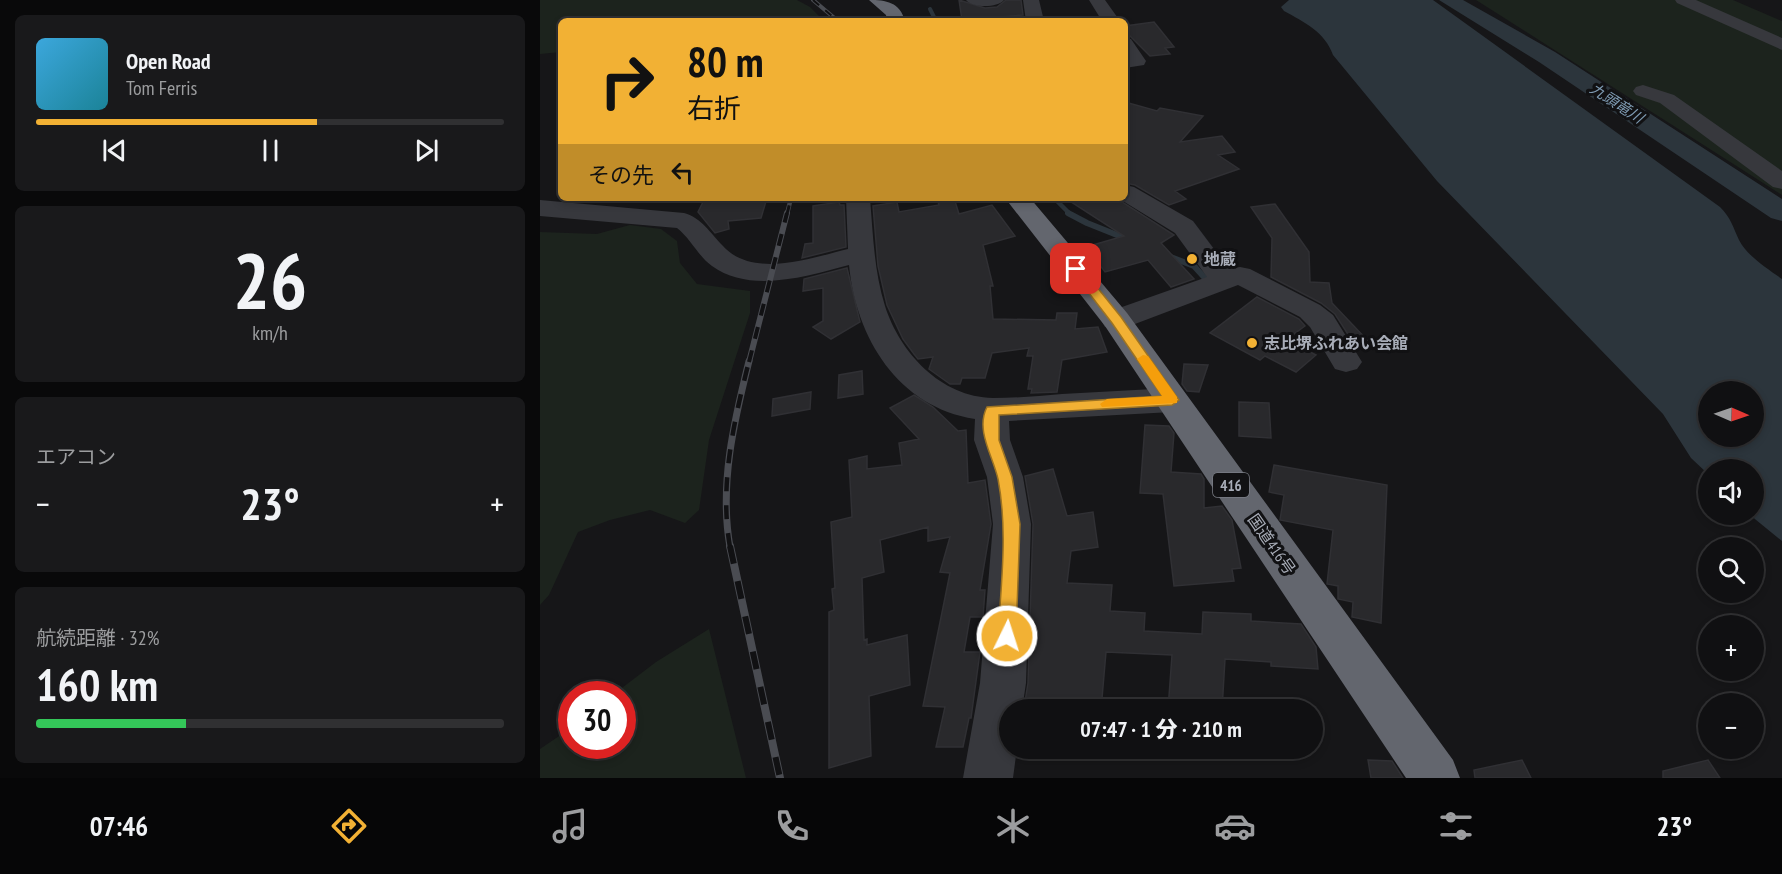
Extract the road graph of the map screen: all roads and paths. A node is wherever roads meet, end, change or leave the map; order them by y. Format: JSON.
{"nodes":[{"id":1,"x":877,"y":0,"type":"edge"},
{"id":2,"x":974,"y":0,"type":"edge"},
{"id":3,"x":996,"y":0,"type":"edge"},
{"id":4,"x":1031,"y":0,"type":"edge"},
{"id":5,"x":1097,"y":0,"type":"edge"},
{"id":6,"x":1683,"y":0,"type":"edge"},
{"id":7,"x":895,"y":18,"type":"edge"},
{"id":8,"x":1034,"y":18,"type":"edge"},
{"id":9,"x":1109,"y":18,"type":"edge"},
{"id":10,"x":1782,"y":45,"type":"edge"},
{"id":11,"x":1128,"y":48,"type":"edge"},
{"id":12,"x":1128,"y":62,"type":"edge"},
{"id":13,"x":1643,"y":91,"type":"dead end"},
{"id":14,"x":1782,"y":182,"type":"edge"},
{"id":15,"x":1128,"y":194,"type":"edge"},
{"id":16,"x":858,"y":201,"type":"edge"},
{"id":17,"x":1019,"y":201,"type":"edge"},
{"id":18,"x":540,"y":208,"type":"edge"},
{"id":19,"x":863,"y":253,"type":"junction"},
{"id":20,"x":1223,"y":280,"type":"junction"},
{"id":21,"x":1116,"y":320,"type":"junction"},
{"id":22,"x":1346,"y":362,"type":"dead end"},
{"id":23,"x":1172,"y":400,"type":"junction"},
{"id":24,"x":992,"y":410,"type":"junction"},
{"id":25,"x":988,"y":778,"type":"edge"},
{"id":26,"x":1435,"y":778,"type":"edge"}],
"edges":[{"from":1,"to":7,"type":"highway"},
{"from":2,"to":3,"type":"street"},
{"from":4,"to":8,"type":"street"},
{"from":5,"to":9,"type":"street"},
{"from":6,"to":10,"type":"street"},
{"from":11,"to":12,"type":"street"},
{"from":13,"to":14,"type":"street"},
{"from":15,"to":20,"type":"street"},
{"from":16,"to":19,"type":"street"},
{"from":17,"to":21,"type":"highway","name":"国道416号","number":"416"},
{"from":18,"to":19,"type":"street"},
{"from":19,"to":24,"type":"street"},
{"from":20,"to":21,"type":"street"},
{"from":20,"to":22,"type":"street"},
{"from":21,"to":23,"type":"highway","name":"国道416号","number":"416"},
{"from":23,"to":24,"type":"street"},
{"from":23,"to":26,"type":"highway","name":"国道416号","number":"416"},
{"from":24,"to":25,"type":"street"}]}
